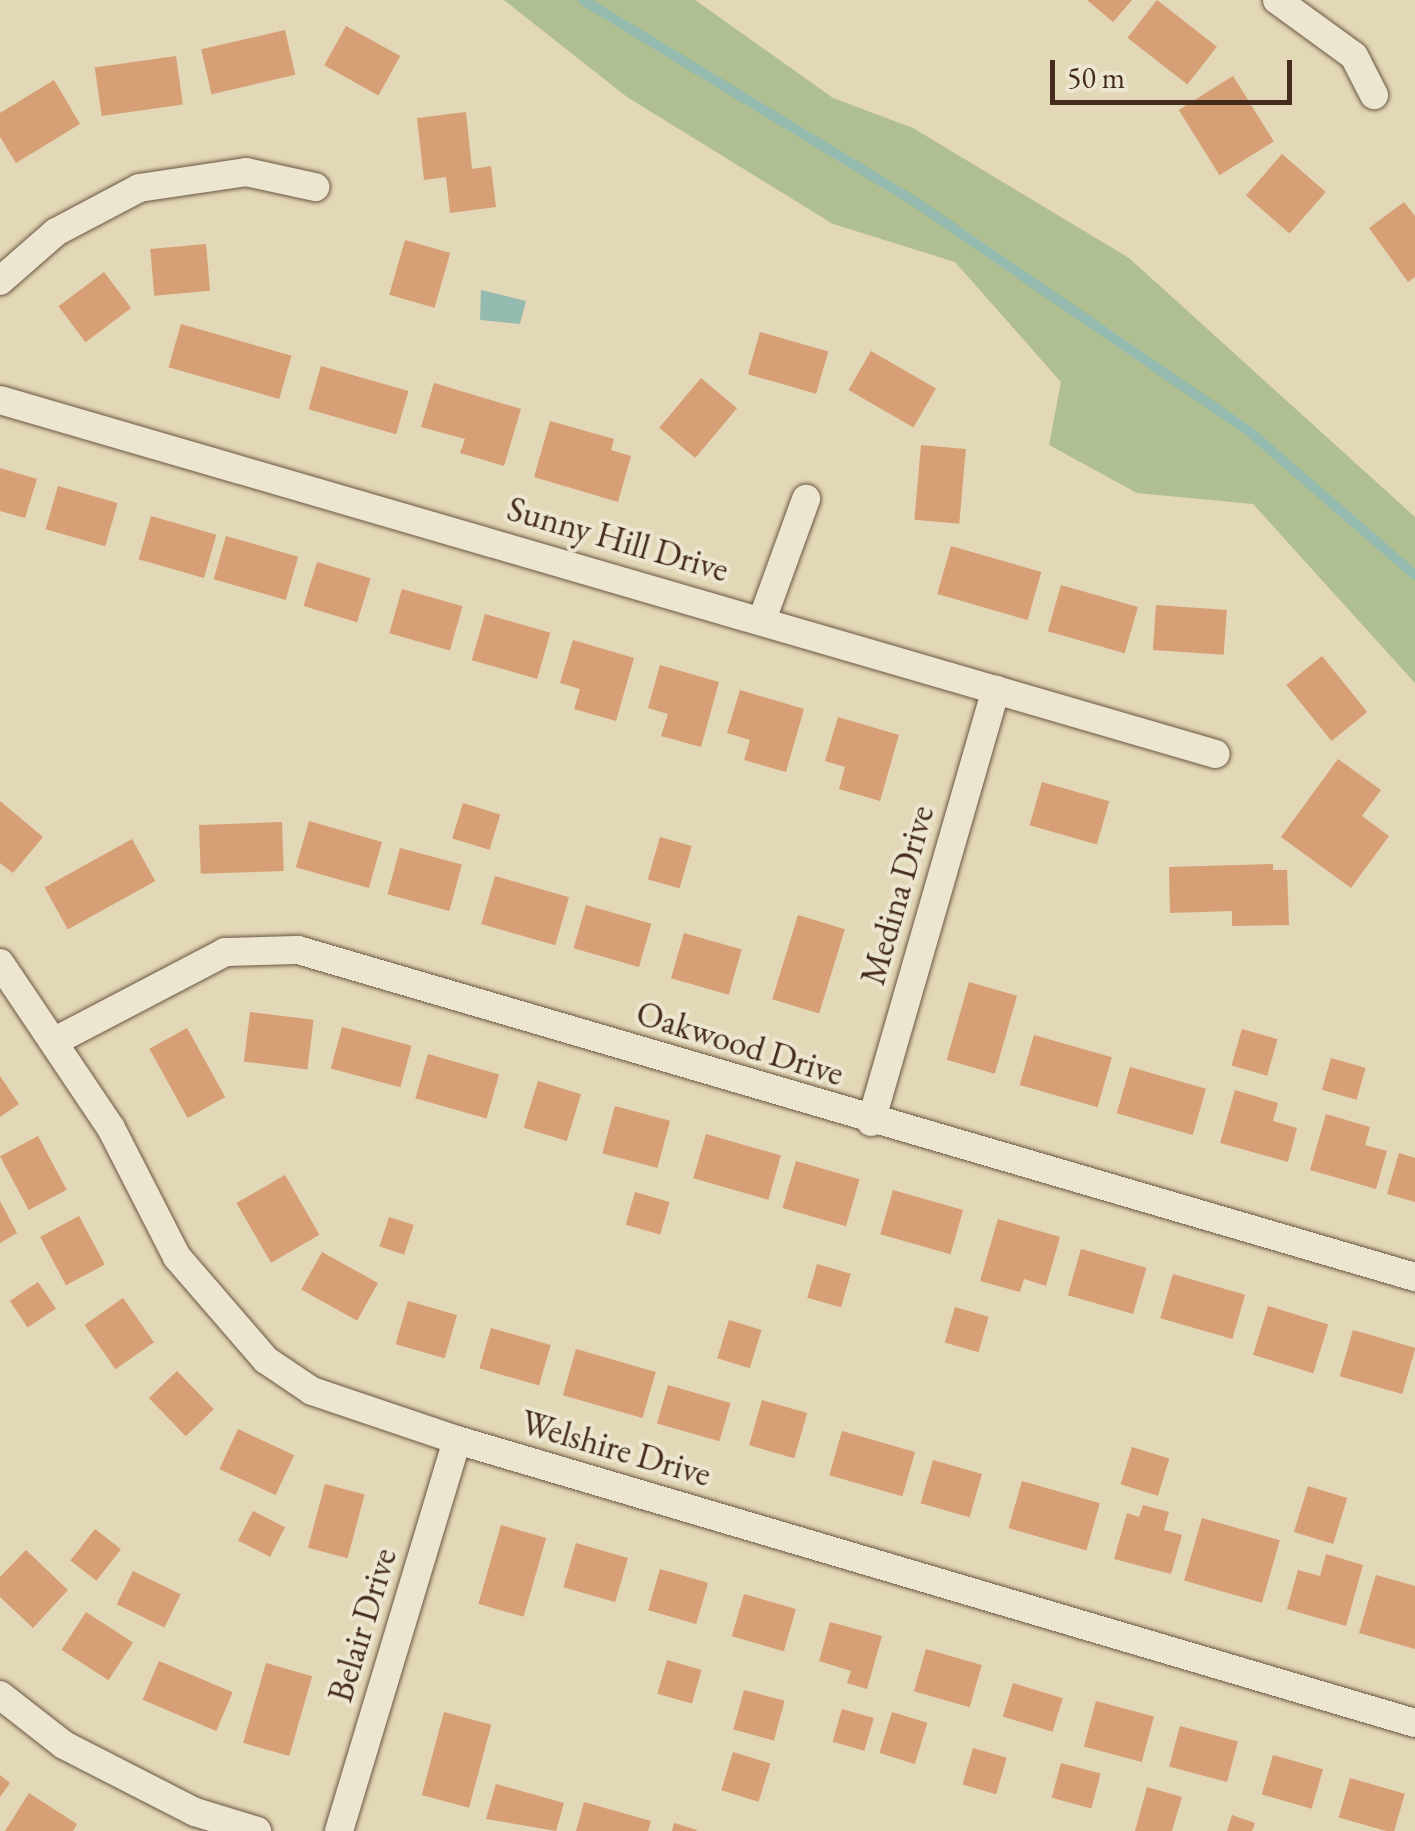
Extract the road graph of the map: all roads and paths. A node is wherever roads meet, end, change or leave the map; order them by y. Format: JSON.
{"nodes":[{"id":1,"x":1276,"y":0,"type":"edge"},
{"id":2,"x":1374,"y":95,"type":"dead end"},
{"id":3,"x":315,"y":187,"type":"dead end"},
{"id":4,"x":0,"y":282,"type":"edge"},
{"id":5,"x":0,"y":400,"type":"edge"},
{"id":6,"x":806,"y":499,"type":"dead end"},
{"id":7,"x":762,"y":620,"type":"junction"},
{"id":8,"x":996,"y":690,"type":"junction"},
{"id":9,"x":1215,"y":754,"type":"dead end"},
{"id":10,"x":0,"y":963,"type":"edge"},
{"id":11,"x":57,"y":1040,"type":"junction"},
{"id":12,"x":871,"y":1122,"type":"junction"},
{"id":13,"x":1415,"y":1277,"type":"edge"},
{"id":14,"x":457,"y":1440,"type":"junction"},
{"id":15,"x":0,"y":1695,"type":"edge"},
{"id":16,"x":1415,"y":1722,"type":"edge"},
{"id":17,"x":257,"y":1831,"type":"edge"},
{"id":18,"x":339,"y":1831,"type":"edge"}],
"edges":[{"from":1,"to":2,"type":"street"},
{"from":3,"to":4,"type":"street"},
{"from":5,"to":7,"type":"street","name":"Sunny Hill Drive"},
{"from":6,"to":7,"type":"street"},
{"from":7,"to":8,"type":"street","name":"Sunny Hill Drive"},
{"from":8,"to":9,"type":"street","name":"Sunny Hill Drive"},
{"from":8,"to":12,"type":"street","name":"Medina Drive"},
{"from":10,"to":11,"type":"street","name":"Welshire Drive"},
{"from":11,"to":12,"type":"street","name":"Oakwood Drive"},
{"from":11,"to":14,"type":"street","name":"Welshire Drive"},
{"from":12,"to":13,"type":"street","name":"Oakwood Drive"},
{"from":14,"to":16,"type":"street","name":"Welshire Drive"},
{"from":14,"to":18,"type":"street","name":"Belair Drive"},
{"from":15,"to":17,"type":"street"}]}
